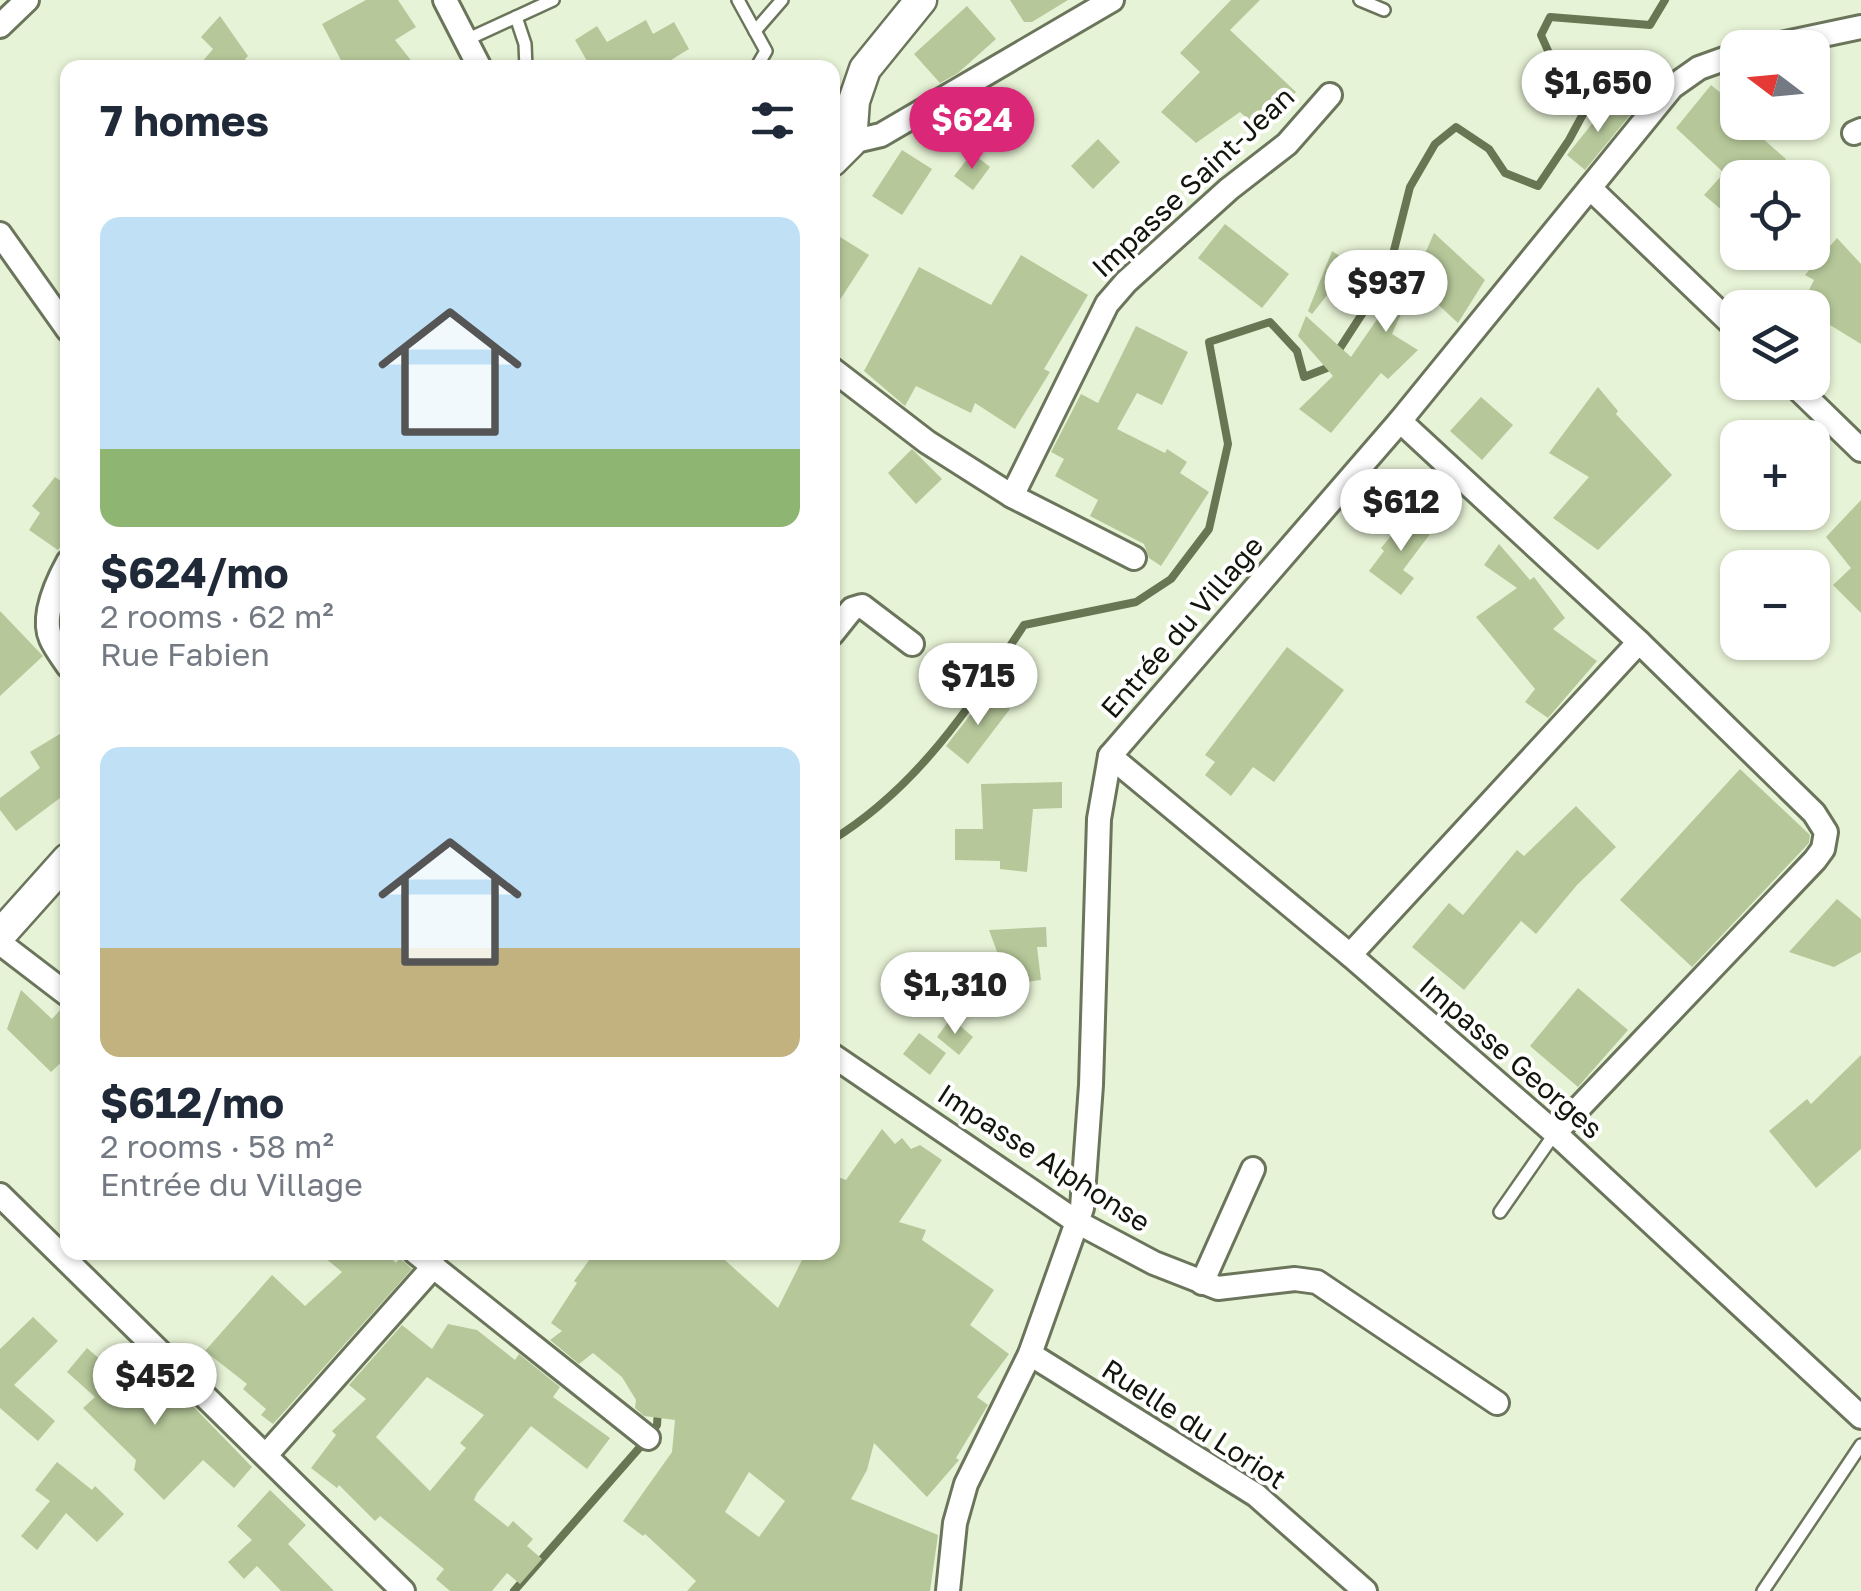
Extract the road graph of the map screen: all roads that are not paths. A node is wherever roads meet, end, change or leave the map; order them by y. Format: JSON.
{"nodes":[{"id":1,"x":27,"y":0,"type":"edge"},
{"id":2,"x":445,"y":0,"type":"edge"},
{"id":3,"x":553,"y":0,"type":"edge"},
{"id":4,"x":738,"y":0,"type":"edge"},
{"id":5,"x":782,"y":0,"type":"edge"},
{"id":6,"x":921,"y":0,"type":"edge"},
{"id":7,"x":1112,"y":0,"type":"edge"},
{"id":8,"x":1360,"y":0,"type":"edge"},
{"id":9,"x":1384,"y":10,"type":"dead end"},
{"id":10,"x":516,"y":17,"type":"junction"},
{"id":11,"x":0,"y":26,"type":"edge"},
{"id":12,"x":1861,"y":27,"type":"edge"},
{"id":13,"x":754,"y":30,"type":"junction"},
{"id":14,"x":1830,"y":34,"type":"edge"},
{"id":15,"x":466,"y":40,"type":"junction"},
{"id":16,"x":476,"y":60,"type":"edge"},
{"id":17,"x":526,"y":60,"type":"edge"},
{"id":18,"x":761,"y":60,"type":"edge"},
{"id":19,"x":1720,"y":60,"type":"edge"},
{"id":20,"x":1330,"y":95,"type":"dead end"},
{"id":21,"x":842,"y":151,"type":"edge"},
{"id":22,"x":1590,"y":188,"type":"junction"},
{"id":23,"x":0,"y":234,"type":"edge"},
{"id":24,"x":1720,"y":313,"type":"edge"},
{"id":25,"x":60,"y":319,"type":"edge"},
{"id":26,"x":840,"y":375,"type":"edge"},
{"id":27,"x":1810,"y":400,"type":"edge"},
{"id":28,"x":1400,"y":421,"type":"junction"},
{"id":29,"x":1861,"y":450,"type":"edge"},
{"id":30,"x":1012,"y":496,"type":"junction"},
{"id":31,"x":1134,"y":558,"type":"dead end"},
{"id":32,"x":60,"y":575,"type":"edge"},
{"id":33,"x":840,"y":624,"type":"edge"},
{"id":34,"x":1639,"y":642,"type":"junction"},
{"id":35,"x":912,"y":644,"type":"dead end"},
{"id":36,"x":60,"y":654,"type":"edge"},
{"id":37,"x":1110,"y":756,"type":"junction"},
{"id":38,"x":60,"y":869,"type":"edge"},
{"id":39,"x":0,"y":935,"type":"edge"},
{"id":40,"x":0,"y":942,"type":"edge"},
{"id":41,"x":1350,"y":956,"type":"junction"},
{"id":42,"x":60,"y":990,"type":"edge"},
{"id":43,"x":840,"y":1060,"type":"edge"},
{"id":44,"x":1555,"y":1133,"type":"junction"},
{"id":45,"x":1253,"y":1170,"type":"dead end"},
{"id":46,"x":0,"y":1195,"type":"edge"},
{"id":47,"x":1500,"y":1212,"type":"dead end"},
{"id":48,"x":1080,"y":1215,"type":"junction"},
{"id":49,"x":60,"y":1245,"type":"edge"},
{"id":50,"x":75,"y":1260,"type":"edge"},
{"id":51,"x":423,"y":1260,"type":"edge"},
{"id":52,"x":425,"y":1260,"type":"edge"},
{"id":53,"x":1202,"y":1283,"type":"junction"},
{"id":54,"x":1030,"y":1354,"type":"junction"},
{"id":55,"x":1497,"y":1403,"type":"dead end"},
{"id":56,"x":1861,"y":1416,"type":"edge"},
{"id":57,"x":648,"y":1438,"type":"dead end"},
{"id":58,"x":1861,"y":1445,"type":"edge"},
{"id":59,"x":267,"y":1454,"type":"junction"},
{"id":60,"x":404,"y":1591,"type":"edge"},
{"id":61,"x":948,"y":1591,"type":"edge"},
{"id":62,"x":1365,"y":1591,"type":"edge"},
{"id":63,"x":1763,"y":1591,"type":"edge"}],
"edges":[{"from":1,"to":11,"type":"street"},
{"from":2,"to":15,"type":"street"},
{"from":3,"to":10,"type":"lane"},
{"from":4,"to":13,"type":"lane"},
{"from":5,"to":13,"type":"lane"},
{"from":6,"to":21,"type":"street"},
{"from":7,"to":21,"type":"street"},
{"from":8,"to":9,"type":"lane"},
{"from":10,"to":15,"type":"lane"},
{"from":10,"to":17,"type":"lane"},
{"from":12,"to":14,"type":"street"},
{"from":13,"to":18,"type":"lane"},
{"from":15,"to":16,"type":"street"},
{"from":19,"to":22,"type":"street","name":"Entrée du Village"},
{"from":20,"to":30,"type":"street","name":"Impasse Saint-Jean"},
{"from":22,"to":24,"type":"street"},
{"from":22,"to":28,"type":"street","name":"Entrée du Village"},
{"from":23,"to":25,"type":"street"},
{"from":26,"to":30,"type":"street"},
{"from":27,"to":29,"type":"street"},
{"from":28,"to":34,"type":"street"},
{"from":28,"to":37,"type":"street","name":"Entrée du Village"},
{"from":30,"to":31,"type":"street"},
{"from":32,"to":36,"type":"street"},
{"from":33,"to":35,"type":"street"},
{"from":34,"to":41,"type":"street"},
{"from":34,"to":44,"type":"street"},
{"from":37,"to":41,"type":"street","name":"Impasse Georges"},
{"from":37,"to":48,"type":"street","name":"Entrée du Village"},
{"from":38,"to":39,"type":"street"},
{"from":40,"to":42,"type":"street"},
{"from":41,"to":44,"type":"street","name":"Impasse Georges"},
{"from":43,"to":48,"type":"street","name":"Impasse Alphonse"},
{"from":44,"to":47,"type":"lane"},
{"from":44,"to":56,"type":"street","name":"Impasse Georges"},
{"from":45,"to":53,"type":"street"},
{"from":46,"to":49,"type":"street"},
{"from":48,"to":53,"type":"street","name":"Impasse Alphonse"},
{"from":48,"to":54,"type":"street","name":"Entrée du Village"},
{"from":50,"to":59,"type":"street"},
{"from":51,"to":59,"type":"street"},
{"from":52,"to":57,"type":"street"},
{"from":53,"to":55,"type":"street","name":"Impasse Alphonse"},
{"from":54,"to":61,"type":"street","name":"Entrée du Village"},
{"from":54,"to":62,"type":"street","name":"Ruelle du Loriot"},
{"from":58,"to":63,"type":"lane"},
{"from":59,"to":60,"type":"street"}]}
